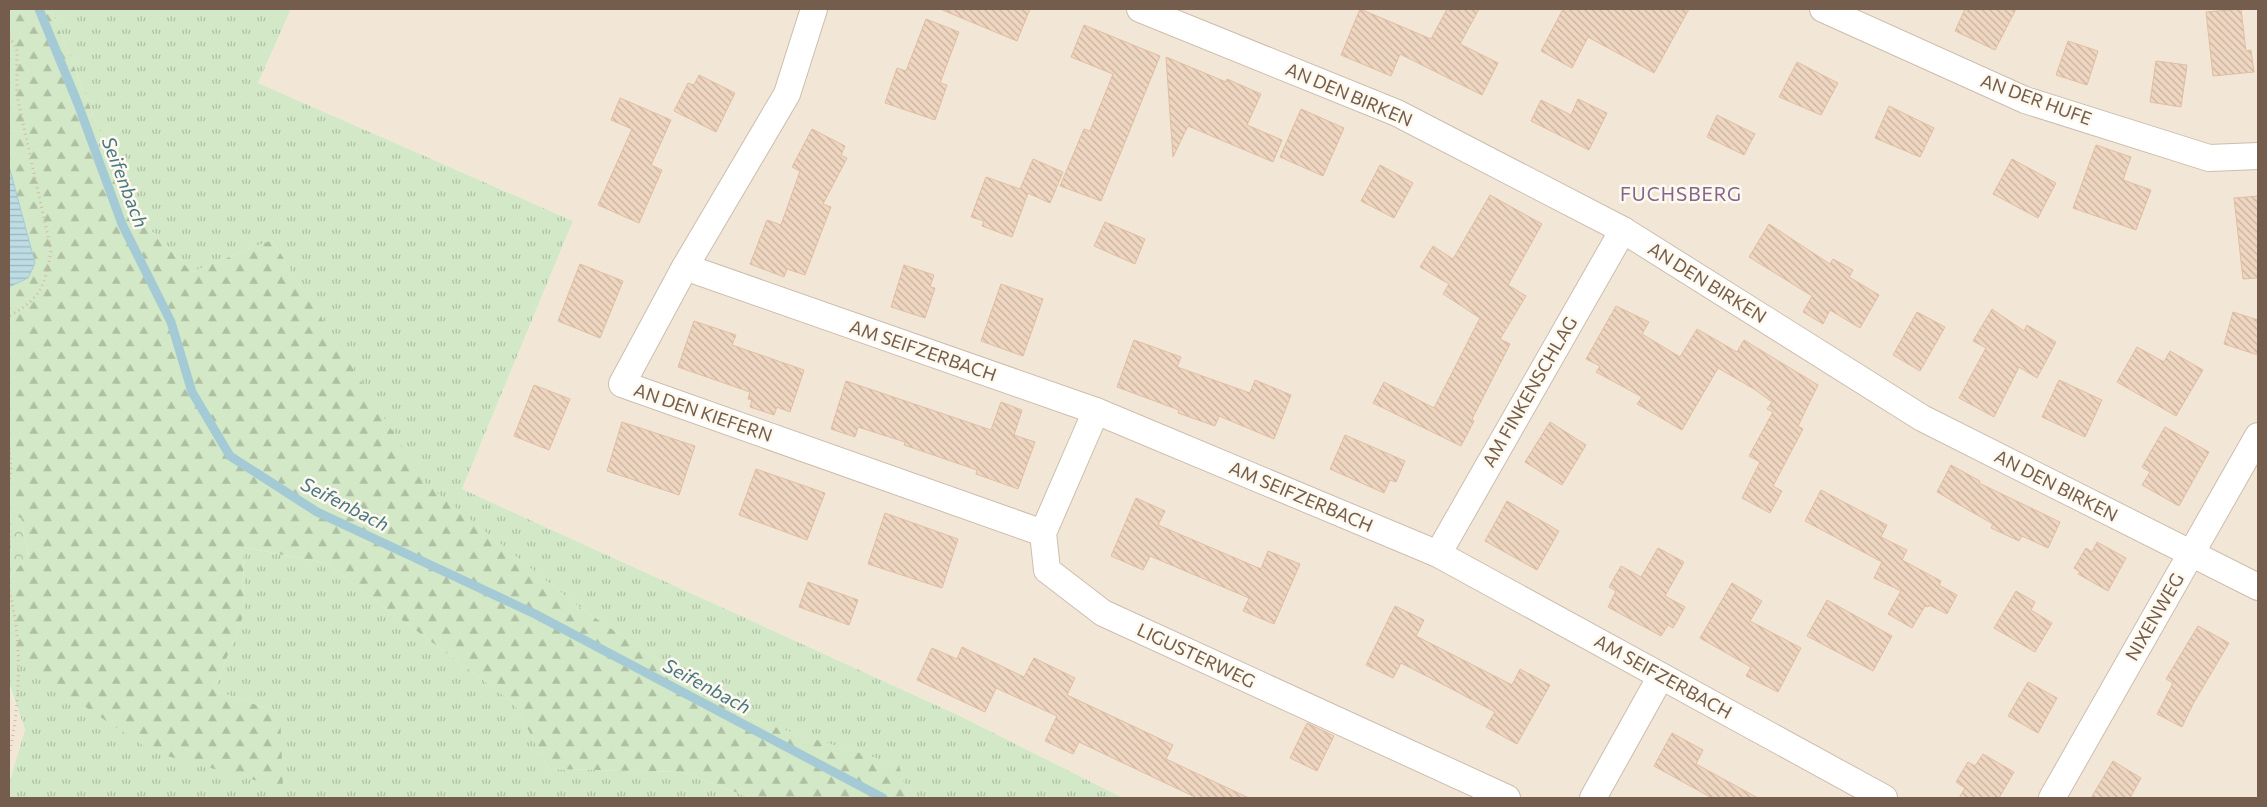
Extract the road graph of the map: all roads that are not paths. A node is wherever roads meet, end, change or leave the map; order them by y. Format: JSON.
{"nodes":[{"id":1,"x":814,"y":9,"type":"edge"},
{"id":2,"x":1140,"y":9,"type":"edge"},
{"id":3,"x":1823,"y":9,"type":"edge"},
{"id":4,"x":2258,"y":156,"type":"edge"},
{"id":5,"x":1623,"y":230,"type":"junction"},
{"id":6,"x":685,"y":267,"type":"junction"},
{"id":7,"x":1096,"y":412,"type":"junction"},
{"id":8,"x":2258,"y":436,"type":"edge"},
{"id":9,"x":1043,"y":533,"type":"junction"},
{"id":10,"x":1438,"y":554,"type":"junction"},
{"id":11,"x":2191,"y":555,"type":"junction"},
{"id":12,"x":2258,"y":588,"type":"edge"},
{"id":13,"x":1661,"y":676,"type":"junction"},
{"id":14,"x":1507,"y":798,"type":"edge"},
{"id":15,"x":1594,"y":798,"type":"edge"},
{"id":16,"x":1884,"y":798,"type":"edge"},
{"id":17,"x":2052,"y":798,"type":"edge"}],
"edges":[{"from":1,"to":6,"type":"street","name":"AN DEN KIEFERN"},
{"from":2,"to":5,"type":"street","name":"AN DEN BIRKEN"},
{"from":3,"to":4,"type":"street","name":"AN DER HUFE"},
{"from":5,"to":10,"type":"street","name":"AM FINKENSCHLAG"},
{"from":5,"to":11,"type":"street","name":"AN DEN BIRKEN"},
{"from":6,"to":7,"type":"street","name":"AM SEIFZERBACH"},
{"from":6,"to":9,"type":"street","name":"AN DEN KIEFERN"},
{"from":7,"to":9,"type":"street"},
{"from":7,"to":10,"type":"street","name":"AM SEIFZERBACH"},
{"from":8,"to":11,"type":"street","name":"NIXENWEG"},
{"from":9,"to":14,"type":"street","name":"LIGUSTERWEG"},
{"from":10,"to":13,"type":"street","name":"AM SEIFZERBACH"},
{"from":11,"to":12,"type":"street","name":"AN DEN BIRKEN"},
{"from":11,"to":17,"type":"street","name":"NIXENWEG"},
{"from":13,"to":15,"type":"street"},
{"from":13,"to":16,"type":"street","name":"AM SEIFZERBACH"}]}
